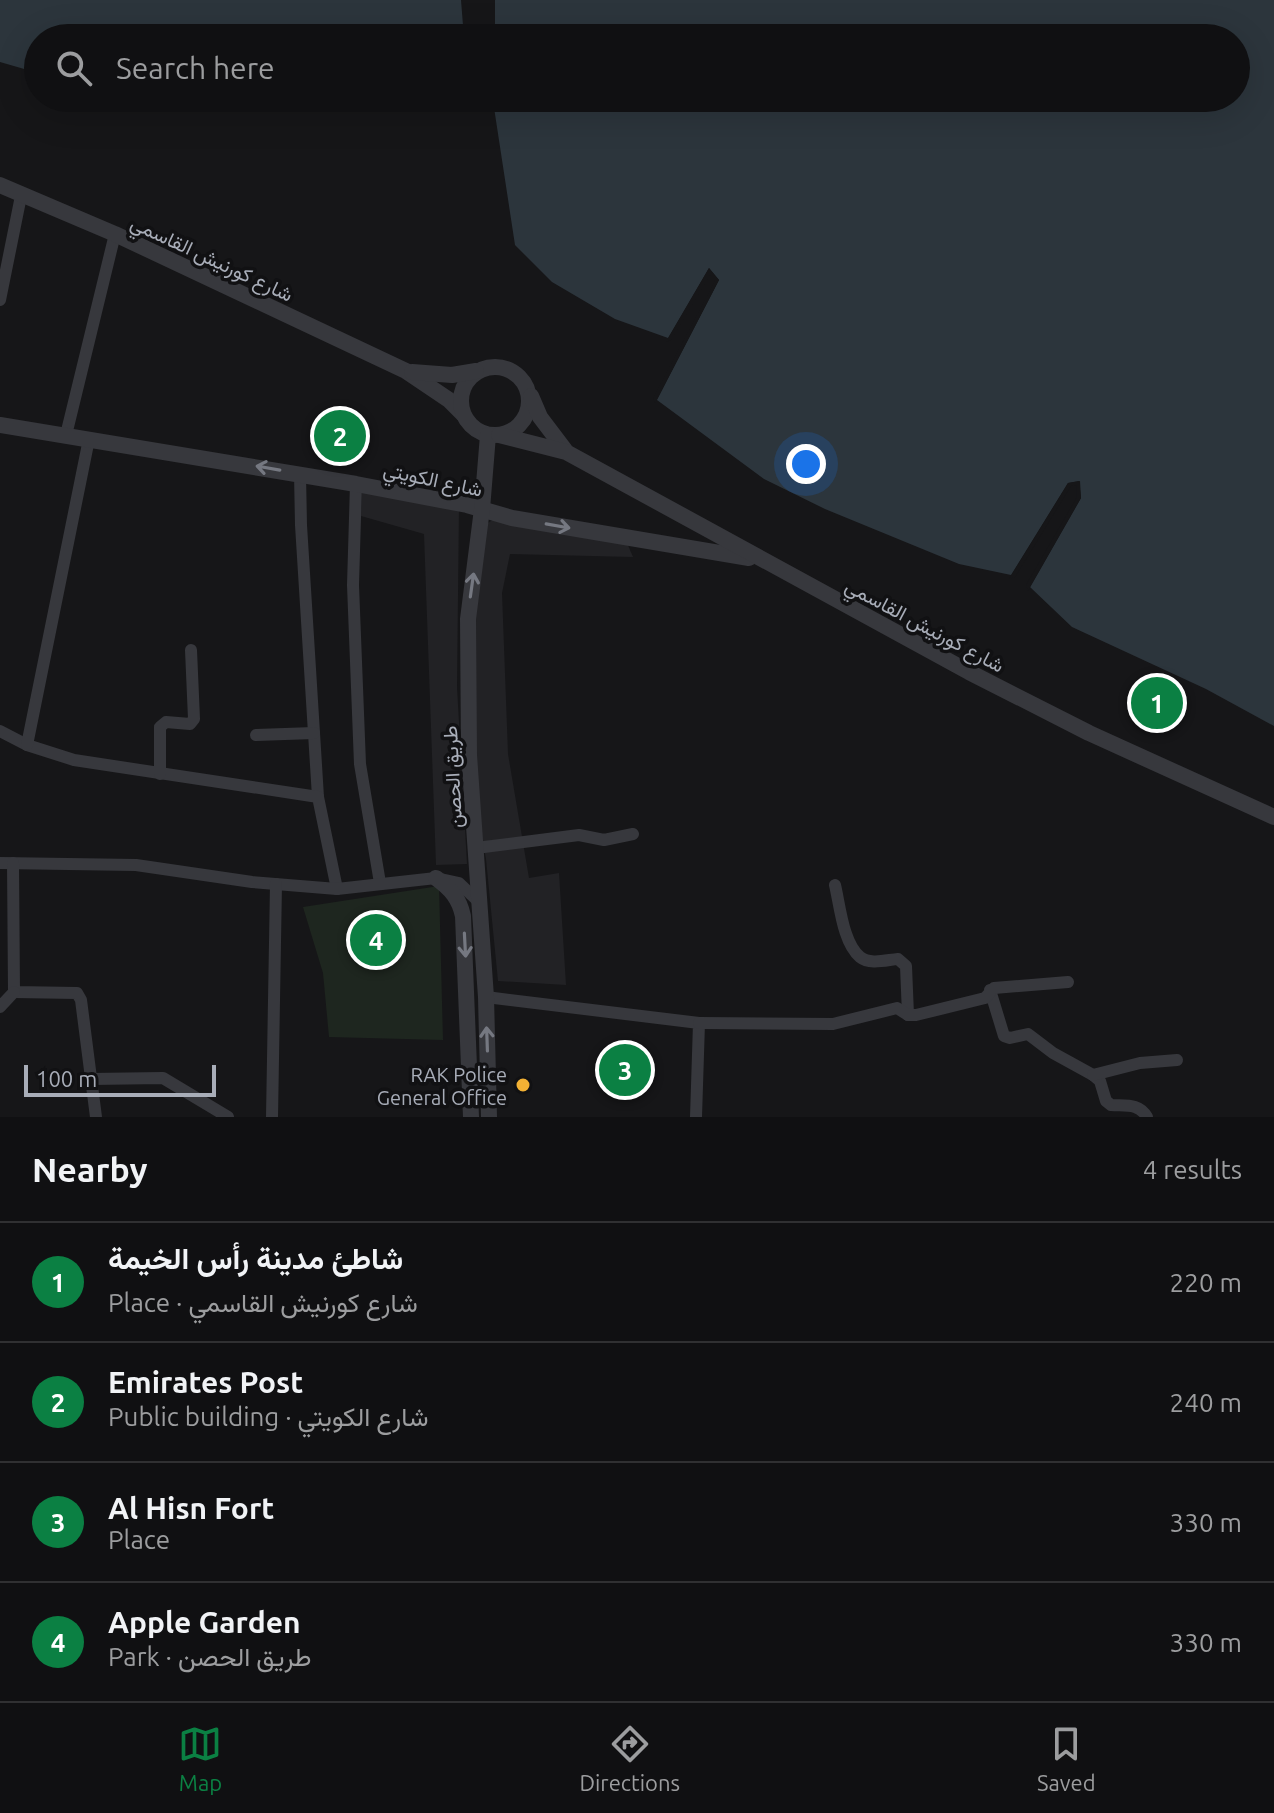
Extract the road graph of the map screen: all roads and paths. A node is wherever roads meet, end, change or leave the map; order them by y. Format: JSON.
{"nodes":[{"id":1,"x":0,"y":185,"type":"edge"},
{"id":2,"x":21,"y":196,"type":"junction"},
{"id":3,"x":115,"y":234,"type":"junction"},
{"id":4,"x":0,"y":300,"type":"edge"},
{"id":5,"x":406,"y":371,"type":"junction"},
{"id":6,"x":476,"y":371,"type":"junction"},
{"id":7,"x":528,"y":390,"type":"junction"},
{"id":8,"x":463,"y":414,"type":"junction"},
{"id":9,"x":0,"y":425,"type":"edge"},
{"id":10,"x":66,"y":435,"type":"junction"},
{"id":11,"x":493,"y":435,"type":"junction"},
{"id":12,"x":89,"y":439,"type":"junction"},
{"id":13,"x":566,"y":452,"type":"junction"},
{"id":14,"x":300,"y":474,"type":"junction"},
{"id":15,"x":356,"y":484,"type":"junction"},
{"id":16,"x":482,"y":509,"type":"junction"},
{"id":17,"x":763,"y":560,"type":"junction"},
{"id":18,"x":191,"y":650,"type":"dead end"},
{"id":19,"x":0,"y":731,"type":"edge"},
{"id":20,"x":314,"y":733,"type":"junction"},
{"id":21,"x":256,"y":735,"type":"dead end"},
{"id":22,"x":27,"y":745,"type":"junction"},
{"id":23,"x":160,"y":774,"type":"junction"},
{"id":24,"x":318,"y":797,"type":"junction"},
{"id":25,"x":1274,"y":817,"type":"edge"},
{"id":26,"x":633,"y":834,"type":"dead end"},
{"id":27,"x":476,"y":848,"type":"junction"},
{"id":28,"x":6,"y":863,"type":"edge"},
{"id":29,"x":436,"y":878,"type":"junction"},
{"id":30,"x":380,"y":883,"type":"junction"},
{"id":31,"x":276,"y":884,"type":"junction"},
{"id":32,"x":835,"y":885,"type":"dead end"},
{"id":33,"x":337,"y":889,"type":"junction"},
{"id":34,"x":480,"y":903,"type":"junction"},
{"id":35,"x":1068,"y":982,"type":"dead end"},
{"id":36,"x":990,"y":990,"type":"junction"},
{"id":37,"x":14,"y":992,"type":"junction"},
{"id":38,"x":486,"y":997,"type":"junction"},
{"id":39,"x":0,"y":1007,"type":"edge"},
{"id":40,"x":908,"y":1015,"type":"junction"},
{"id":41,"x":699,"y":1023,"type":"junction"},
{"id":42,"x":1177,"y":1060,"type":"dead end"},
{"id":43,"x":1093,"y":1075,"type":"junction"},
{"id":44,"x":91,"y":1079,"type":"junction"},
{"id":45,"x":96,"y":1117,"type":"edge"},
{"id":46,"x":228,"y":1117,"type":"edge"},
{"id":47,"x":272,"y":1117,"type":"edge"},
{"id":48,"x":471,"y":1117,"type":"edge"},
{"id":49,"x":489,"y":1117,"type":"edge"},
{"id":50,"x":696,"y":1117,"type":"edge"},
{"id":51,"x":1147,"y":1117,"type":"edge"}],
"edges":[{"from":1,"to":2,"type":"street","name":"شارع كورنيش القاسمي"},
{"from":2,"to":3,"type":"street","name":"شارع كورنيش القاسمي"},
{"from":2,"to":4,"type":"street"},
{"from":3,"to":5,"type":"street","name":"شارع كورنيش القاسمي"},
{"from":3,"to":10,"type":"street"},
{"from":5,"to":6,"type":"street","name":"شارع كورنيش القاسمي"},
{"from":5,"to":8,"type":"street","name":"شارع كورنيش القاسمي"},
{"from":6,"to":7,"type":"street"},
{"from":6,"to":8,"type":"street"},
{"from":7,"to":11,"type":"street"},
{"from":7,"to":13,"type":"street","name":"شارع كورنيش القاسمي"},
{"from":8,"to":11,"type":"street"},
{"from":9,"to":10,"type":"street","name":"شارع الكويتي"},
{"from":10,"to":12,"type":"street","name":"شارع الكويتي"},
{"from":11,"to":13,"type":"street","name":"شارع كورنيش القاسمي"},
{"from":11,"to":16,"type":"street","name":"طريق الحصن"},
{"from":14,"to":12,"type":"street","name":"شارع الكويتي","one_way":true},
{"from":12,"to":22,"type":"street"},
{"from":13,"to":17,"type":"street","name":"شارع كورنيش القاسمي"},
{"from":14,"to":15,"type":"street","name":"شارع الكويتي"},
{"from":14,"to":20,"type":"street"},
{"from":15,"to":16,"type":"street","name":"شارع الكويتي"},
{"from":15,"to":30,"type":"street"},
{"from":16,"to":17,"type":"street","name":"شارع الكويتي","one_way":true},
{"from":27,"to":16,"type":"street","name":"طريق الحصن","one_way":true},
{"from":17,"to":25,"type":"street","name":"شارع كورنيش القاسمي"},
{"from":18,"to":23,"type":"street"},
{"from":19,"to":22,"type":"street"},
{"from":20,"to":21,"type":"street"},
{"from":20,"to":24,"type":"street"},
{"from":22,"to":23,"type":"street"},
{"from":23,"to":24,"type":"street"},
{"from":24,"to":33,"type":"street"},
{"from":26,"to":27,"type":"street"},
{"from":27,"to":34,"type":"street","name":"طريق الحصن"},
{"from":28,"to":31,"type":"street"},
{"from":28,"to":37,"type":"street"},
{"from":29,"to":30,"type":"street"},
{"from":29,"to":34,"type":"street"},
{"from":29,"to":48,"type":"street","one_way":true},
{"from":30,"to":33,"type":"street"},
{"from":31,"to":33,"type":"street"},
{"from":31,"to":47,"type":"street"},
{"from":32,"to":40,"type":"street"},
{"from":34,"to":38,"type":"street","name":"طريق الحصن"},
{"from":35,"to":36,"type":"street"},
{"from":36,"to":40,"type":"street"},
{"from":36,"to":43,"type":"street"},
{"from":37,"to":39,"type":"street"},
{"from":37,"to":44,"type":"street"},
{"from":38,"to":41,"type":"street"},
{"from":49,"to":38,"type":"street","name":"طريق الحصن","one_way":true},
{"from":40,"to":41,"type":"street"},
{"from":41,"to":50,"type":"street"},
{"from":42,"to":43,"type":"street"},
{"from":43,"to":51,"type":"street"},
{"from":44,"to":45,"type":"street"},
{"from":44,"to":46,"type":"street"}]}
